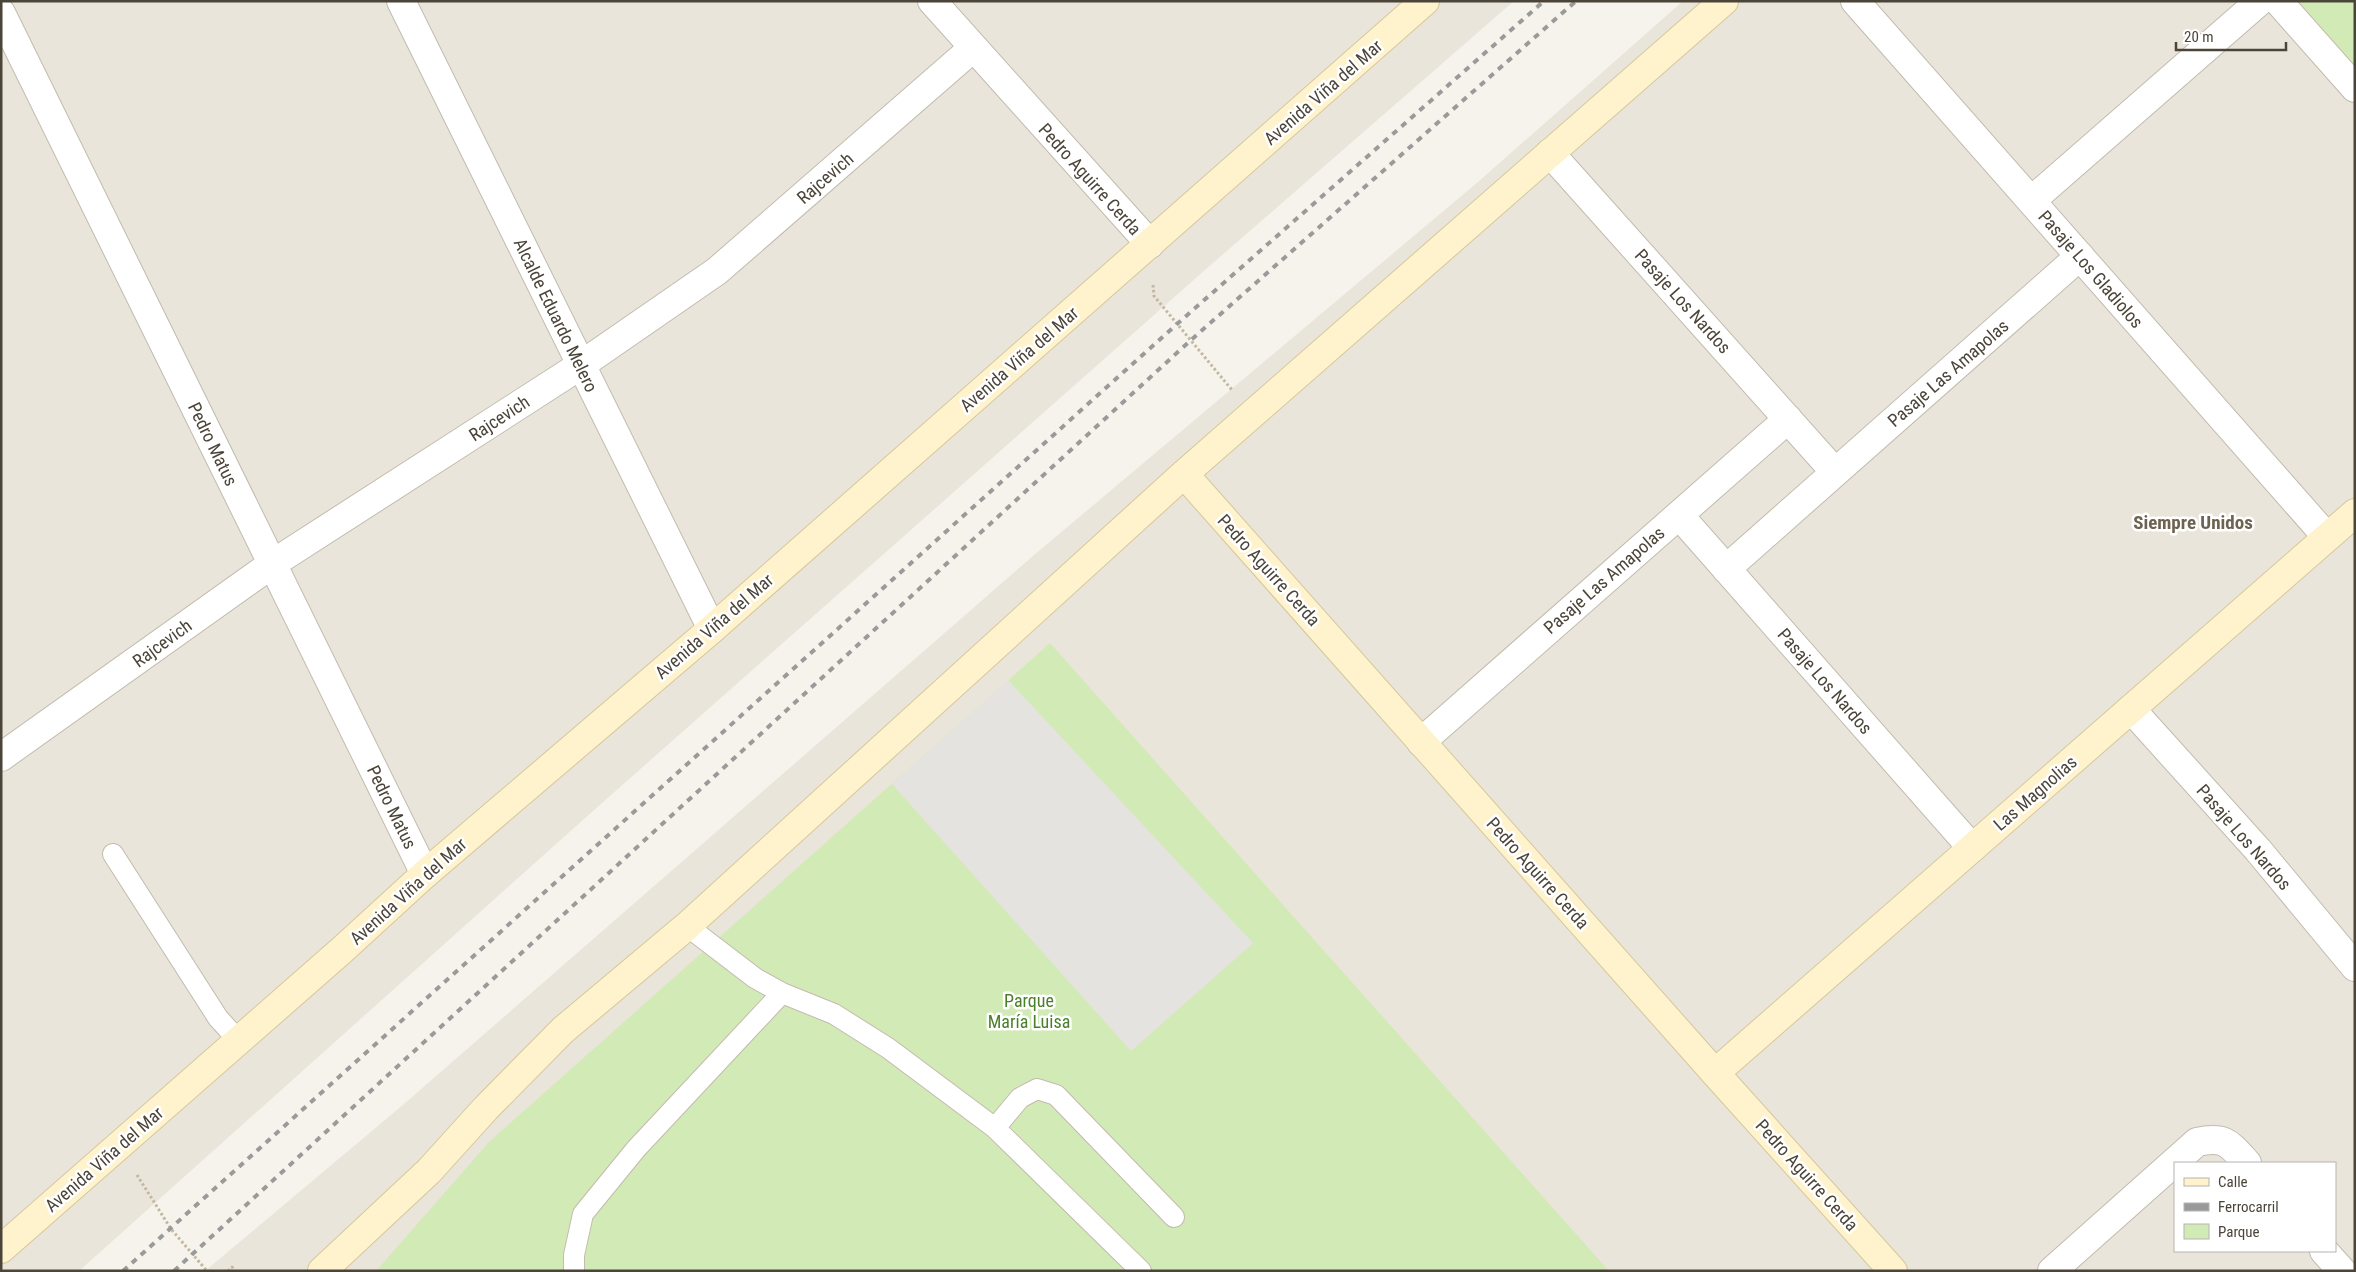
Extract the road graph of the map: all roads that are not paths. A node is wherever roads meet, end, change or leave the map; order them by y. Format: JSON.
{"nodes":[{"id":1,"x":401,"y":1,"type":"edge"},
{"id":2,"x":932,"y":1,"type":"edge"},
{"id":3,"x":1425,"y":1,"type":"edge"},
{"id":4,"x":1724,"y":1,"type":"edge"},
{"id":5,"x":1855,"y":1,"type":"edge"},
{"id":6,"x":2260,"y":1,"type":"edge"},
{"id":7,"x":2278,"y":1,"type":"edge"},
{"id":8,"x":1,"y":13,"type":"edge"},
{"id":9,"x":973,"y":48,"type":"junction"},
{"id":10,"x":2354,"y":85,"type":"edge"},
{"id":11,"x":1550,"y":153,"type":"junction"},
{"id":12,"x":2031,"y":200,"type":"junction"},
{"id":13,"x":1150,"y":244,"type":"junction"},
{"id":14,"x":2080,"y":256,"type":"junction"},
{"id":15,"x":581,"y":365,"type":"junction"},
{"id":16,"x":1788,"y":419,"type":"junction"},
{"id":17,"x":1835,"y":472,"type":"junction"},
{"id":18,"x":1184,"y":474,"type":"junction"},
{"id":19,"x":2355,"y":513,"type":"edge"},
{"id":20,"x":1679,"y":515,"type":"junction"},
{"id":21,"x":2327,"y":537,"type":"junction"},
{"id":22,"x":272,"y":564,"type":"junction"},
{"id":23,"x":1726,"y":569,"type":"junction"},
{"id":24,"x":712,"y":629,"type":"junction"},
{"id":25,"x":2131,"y":709,"type":"junction"},
{"id":26,"x":1421,"y":742,"type":"junction"},
{"id":27,"x":1,"y":757,"type":"edge"},
{"id":28,"x":1972,"y":848,"type":"junction"},
{"id":29,"x":113,"y":854,"type":"dead end"},
{"id":30,"x":425,"y":874,"type":"junction"},
{"id":31,"x":687,"y":926,"type":"junction"},
{"id":32,"x":2355,"y":966,"type":"edge"},
{"id":33,"x":782,"y":993,"type":"junction"},
{"id":34,"x":239,"y":1041,"type":"junction"},
{"id":35,"x":1715,"y":1073,"type":"junction"},
{"id":36,"x":995,"y":1128,"type":"junction"},
{"id":37,"x":2174,"y":1162,"type":"edge"},
{"id":38,"x":2175,"y":1162,"type":"edge"},
{"id":39,"x":2245,"y":1162,"type":"edge"},
{"id":40,"x":1174,"y":1217,"type":"dead end"},
{"id":41,"x":1,"y":1249,"type":"edge"},
{"id":42,"x":2325,"y":1252,"type":"edge"},
{"id":43,"x":322,"y":1271,"type":"edge"},
{"id":44,"x":574,"y":1271,"type":"edge"},
{"id":45,"x":1141,"y":1271,"type":"edge"},
{"id":46,"x":1893,"y":1271,"type":"edge"},
{"id":47,"x":2052,"y":1271,"type":"edge"},
{"id":48,"x":2342,"y":1271,"type":"edge"}],
"edges":[{"from":1,"to":15,"type":"street","name":"Alcalde Eduardo Melero"},
{"from":2,"to":9,"type":"street","name":"Pedro Aguirre Cerda"},
{"from":3,"to":13,"type":"street","name":"Avenida Viña del Mar"},
{"from":4,"to":11,"type":"street"},
{"from":5,"to":12,"type":"street","name":"Pasaje Los Gladiolos"},
{"from":6,"to":12,"type":"street"},
{"from":7,"to":10,"type":"street"},
{"from":8,"to":22,"type":"street","name":"Pedro Matus"},
{"from":9,"to":13,"type":"street","name":"Pedro Aguirre Cerda"},
{"from":9,"to":15,"type":"street","name":"Rajcevich"},
{"from":11,"to":16,"type":"street","name":"Pasaje Los Nardos"},
{"from":11,"to":18,"type":"street"},
{"from":12,"to":14,"type":"street","name":"Pasaje Los Gladiolos"},
{"from":13,"to":24,"type":"street","name":"Avenida Viña del Mar"},
{"from":14,"to":17,"type":"street","name":"Pasaje Las Amapolas"},
{"from":14,"to":21,"type":"street","name":"Pasaje Los Gladiolos"},
{"from":15,"to":22,"type":"street","name":"Rajcevich"},
{"from":15,"to":24,"type":"street","name":"Alcalde Eduardo Melero"},
{"from":16,"to":17,"type":"street","name":"Pasaje Los Nardos"},
{"from":16,"to":20,"type":"street","name":"Pasaje Las Amapolas"},
{"from":17,"to":23,"type":"street","name":"Pasaje Las Amapolas"},
{"from":18,"to":26,"type":"street","name":"Pedro Aguirre Cerda"},
{"from":18,"to":31,"type":"street"},
{"from":19,"to":21,"type":"street","name":"Las Magnolias"},
{"from":20,"to":23,"type":"street","name":"Pasaje Los Nardos"},
{"from":20,"to":26,"type":"street","name":"Pasaje Las Amapolas"},
{"from":21,"to":25,"type":"street","name":"Las Magnolias"},
{"from":22,"to":27,"type":"street","name":"Rajcevich"},
{"from":22,"to":30,"type":"street","name":"Pedro Matus"},
{"from":23,"to":28,"type":"street","name":"Pasaje Los Nardos"},
{"from":24,"to":30,"type":"street","name":"Avenida Viña del Mar"},
{"from":25,"to":28,"type":"street","name":"Las Magnolias"},
{"from":25,"to":32,"type":"street","name":"Pasaje Los Nardos"},
{"from":26,"to":35,"type":"street","name":"Pedro Aguirre Cerda"},
{"from":28,"to":35,"type":"street","name":"Las Magnolias"},
{"from":29,"to":34,"type":"lane"},
{"from":30,"to":34,"type":"street","name":"Avenida Viña del Mar"},
{"from":31,"to":33,"type":"lane"},
{"from":31,"to":43,"type":"street"},
{"from":33,"to":36,"type":"lane"},
{"from":33,"to":44,"type":"lane"},
{"from":34,"to":41,"type":"street","name":"Avenida Viña del Mar"},
{"from":35,"to":46,"type":"street","name":"Pedro Aguirre Cerda"},
{"from":36,"to":40,"type":"lane"},
{"from":36,"to":45,"type":"lane"},
{"from":37,"to":47,"type":"street"},
{"from":38,"to":39,"type":"street"},
{"from":42,"to":48,"type":"street"}]}
